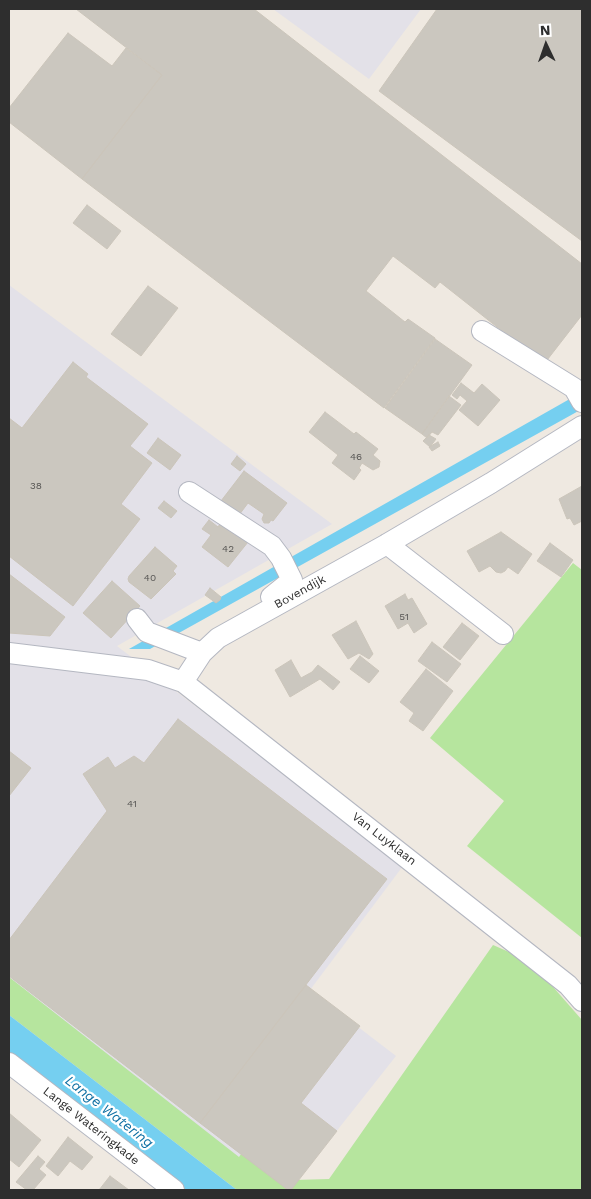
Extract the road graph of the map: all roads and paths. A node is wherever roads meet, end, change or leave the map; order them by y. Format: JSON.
{"nodes":[{"id":1,"x":482,"y":331,"type":"dead end"},
{"id":2,"x":578,"y":395,"type":"edge"},
{"id":3,"x":582,"y":426,"type":"edge"},
{"id":4,"x":190,"y":492,"type":"dead end"},
{"id":5,"x":386,"y":544,"type":"junction"},
{"id":6,"x":142,"y":625,"type":"dead end"},
{"id":7,"x":503,"y":634,"type":"dead end"},
{"id":8,"x":218,"y":638,"type":"junction"},
{"id":9,"x":9,"y":653,"type":"edge"},
{"id":10,"x":202,"y":654,"type":"junction"},
{"id":11,"x":183,"y":682,"type":"junction"},
{"id":12,"x":582,"y":1001,"type":"edge"},
{"id":13,"x":9,"y":1063,"type":"edge"},
{"id":14,"x":174,"y":1190,"type":"edge"}],
"edges":[{"from":1,"to":2,"type":"street"},
{"from":3,"to":5,"type":"street","name":"Bovendijk"},
{"from":4,"to":8,"type":"street"},
{"from":5,"to":7,"type":"street"},
{"from":5,"to":8,"type":"street","name":"Bovendijk"},
{"from":6,"to":10,"type":"street"},
{"from":8,"to":10,"type":"street","name":"Bovendijk"},
{"from":9,"to":11,"type":"street"},
{"from":10,"to":11,"type":"street","name":"Bovendijk"},
{"from":11,"to":12,"type":"street","name":"Van Luyklaan"},
{"from":13,"to":14,"type":"street","name":"Lange Wateringkade"}]}
